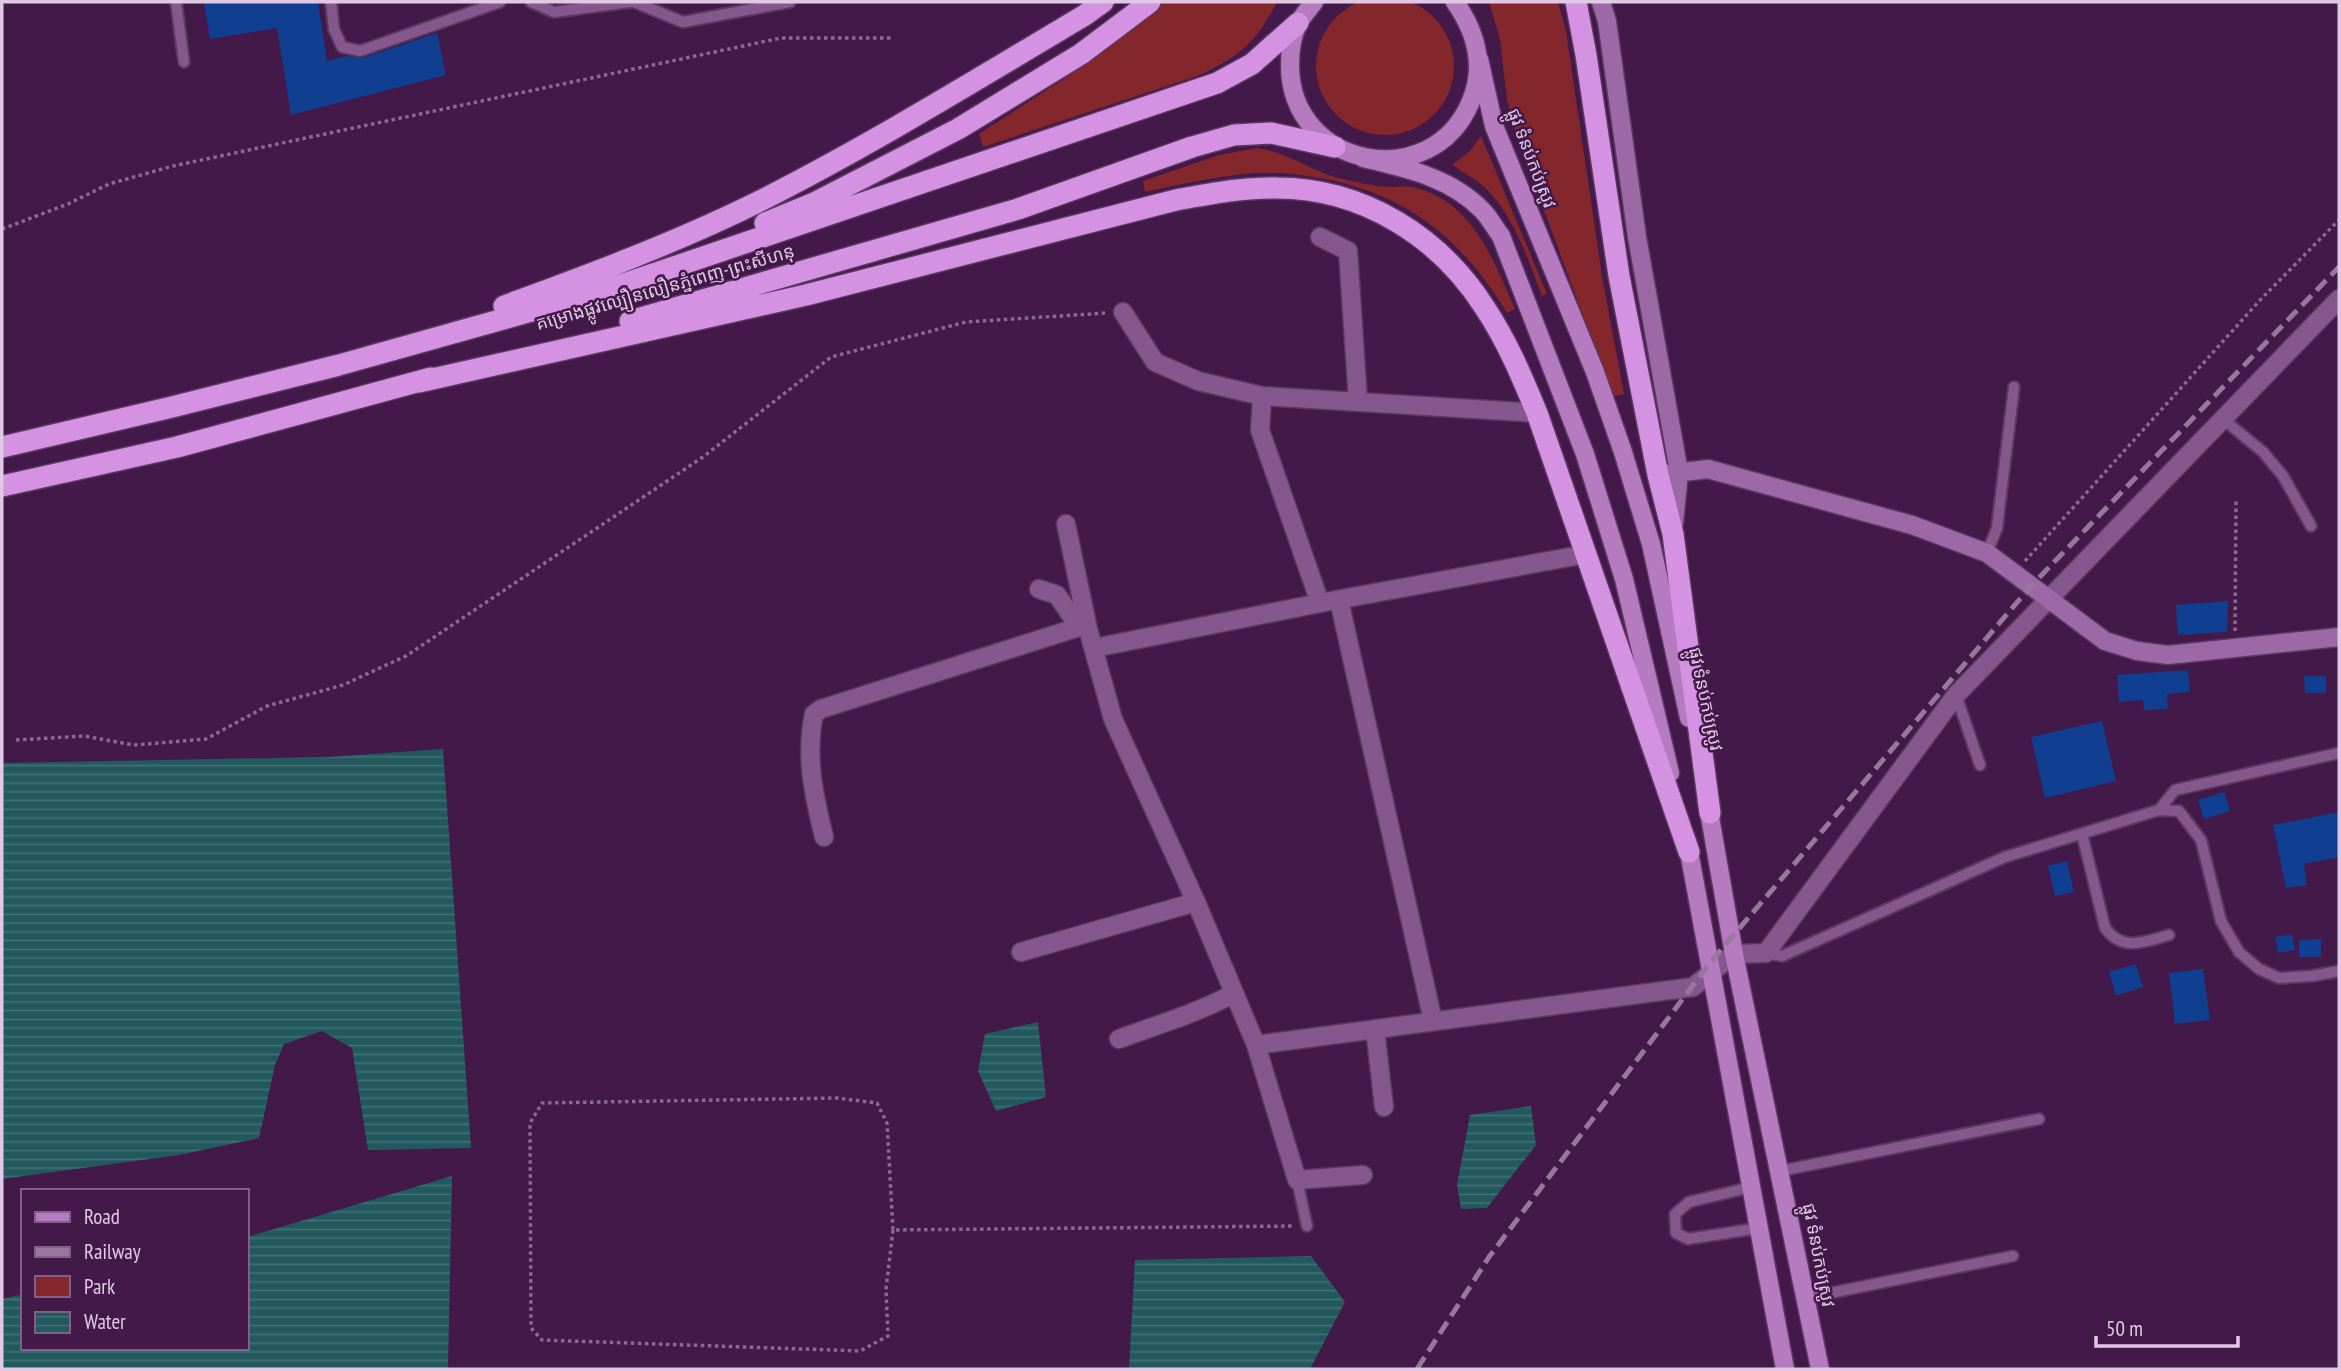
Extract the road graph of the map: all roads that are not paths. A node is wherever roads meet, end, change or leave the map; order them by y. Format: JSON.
{"nodes":[{"id":1,"x":176,"y":2,"type":"edge"},
{"id":2,"x":331,"y":2,"type":"edge"},
{"id":3,"x":500,"y":2,"type":"edge"},
{"id":4,"x":530,"y":2,"type":"edge"},
{"id":5,"x":632,"y":2,"type":"edge"},
{"id":6,"x":790,"y":2,"type":"edge"},
{"id":7,"x":1103,"y":2,"type":"edge"},
{"id":8,"x":1150,"y":2,"type":"edge"},
{"id":9,"x":1314,"y":2,"type":"edge"},
{"id":10,"x":1455,"y":2,"type":"edge"},
{"id":11,"x":1471,"y":2,"type":"edge"},
{"id":12,"x":1576,"y":2,"type":"edge"},
{"id":13,"x":1601,"y":2,"type":"edge"},
{"id":14,"x":1298,"y":23,"type":"junction"},
{"id":15,"x":1473,"y":30,"type":"junction"},
{"id":16,"x":1479,"y":58,"type":"junction"},
{"id":17,"x":184,"y":62,"type":"dead end"},
{"id":18,"x":1335,"y":146,"type":"junction"},
{"id":19,"x":1363,"y":158,"type":"junction"},
{"id":20,"x":1321,"y":237,"type":"dead end"},
{"id":21,"x":603,"y":291,"type":"junction"},
{"id":22,"x":2339,"y":299,"type":"edge"},
{"id":23,"x":1123,"y":312,"type":"road end"},
{"id":24,"x":339,"y":365,"type":"junction"},
{"id":25,"x":419,"y":382,"type":"junction"},
{"id":26,"x":2014,"y":387,"type":"dead end"},
{"id":27,"x":1262,"y":396,"type":"junction"},
{"id":28,"x":1358,"y":401,"type":"junction"},
{"id":29,"x":1537,"y":413,"type":"junction"},
{"id":30,"x":2223,"y":419,"type":"junction"},
{"id":31,"x":2,"y":447,"type":"edge"},
{"id":32,"x":1668,"y":474,"type":"junction"},
{"id":33,"x":2,"y":485,"type":"edge"},
{"id":34,"x":1066,"y":524,"type":"dead end"},
{"id":35,"x":2311,"y":526,"type":"dead end"},
{"id":36,"x":1987,"y":553,"type":"junction"},
{"id":37,"x":1586,"y":554,"type":"junction"},
{"id":38,"x":1039,"y":589,"type":"dead end"},
{"id":39,"x":2049,"y":599,"type":"junction"},
{"id":40,"x":1339,"y":600,"type":"junction"},
{"id":41,"x":1320,"y":603,"type":"junction"},
{"id":42,"x":1083,"y":628,"type":"junction"},
{"id":43,"x":2339,"y":637,"type":"edge"},
{"id":44,"x":1094,"y":648,"type":"junction"},
{"id":45,"x":1956,"y":695,"type":"junction"},
{"id":46,"x":2339,"y":753,"type":"edge"},
{"id":47,"x":1980,"y":765,"type":"dead end"},
{"id":48,"x":2159,"y":810,"type":"junction"},
{"id":49,"x":1710,"y":813,"type":"junction"},
{"id":50,"x":2082,"y":834,"type":"junction"},
{"id":51,"x":824,"y":837,"type":"dead end"},
{"id":52,"x":1689,"y":852,"type":"junction"},
{"id":53,"x":1196,"y":902,"type":"junction"},
{"id":54,"x":2169,"y":935,"type":"dead end"},
{"id":55,"x":1021,"y":952,"type":"dead end"},
{"id":56,"x":1766,"y":953,"type":"junction"},
{"id":57,"x":1734,"y":954,"type":"junction"},
{"id":58,"x":2339,"y":971,"type":"edge"},
{"id":59,"x":1711,"y":974,"type":"junction"},
{"id":60,"x":1233,"y":994,"type":"junction"},
{"id":61,"x":1433,"y":1021,"type":"junction"},
{"id":62,"x":1375,"y":1029,"type":"junction"},
{"id":63,"x":1119,"y":1040,"type":"dead end"},
{"id":64,"x":1256,"y":1045,"type":"junction"},
{"id":65,"x":1384,"y":1107,"type":"dead end"},
{"id":66,"x":2039,"y":1119,"type":"dead end"},
{"id":67,"x":1780,"y":1171,"type":"junction"},
{"id":68,"x":1363,"y":1175,"type":"dead end"},
{"id":69,"x":1297,"y":1180,"type":"junction"},
{"id":70,"x":1751,"y":1187,"type":"junction"},
{"id":71,"x":1307,"y":1226,"type":"road end"},
{"id":72,"x":1759,"y":1228,"type":"junction"},
{"id":73,"x":2013,"y":1256,"type":"dead end"},
{"id":74,"x":1806,"y":1298,"type":"junction"},
{"id":75,"x":1785,"y":1369,"type":"edge"},
{"id":76,"x":1820,"y":1369,"type":"edge"}],
"edges":[{"from":1,"to":17,"type":"lane"},
{"from":2,"to":3,"type":"lane"},
{"from":4,"to":5,"type":"lane"},
{"from":5,"to":6,"type":"lane"},
{"from":7,"to":24,"type":"highway"},
{"from":8,"to":21,"type":"highway"},
{"from":9,"to":14,"type":"main road"},
{"from":10,"to":15,"type":"main road"},
{"from":11,"to":15,"type":"main road"},
{"from":12,"to":32,"type":"highway"},
{"from":13,"to":32,"type":"street"},
{"from":14,"to":18,"type":"main road"},
{"from":14,"to":21,"type":"highway","name":"គម្រោងផ្លូវល្បឿនលឿនភ្នំពេញ-ព្រះសីហនុ"},
{"from":15,"to":16,"type":"main road","name":"ផ្លូវ ទំនប់កប់ស្រូវ"},
{"from":16,"to":19,"type":"main road"},
{"from":16,"to":49,"type":"main road","name":"ផ្លូវ ទំនប់កប់ស្រូវ"},
{"from":18,"to":19,"type":"main road"},
{"from":18,"to":25,"type":"highway","name":"គម្រោងផ្លូវល្បឿនលឿនភ្នំពេញ-ព្រះសីហនុ"},
{"from":19,"to":52,"type":"main road"},
{"from":20,"to":28,"type":"street"},
{"from":21,"to":24,"type":"highway","name":"គម្រោងផ្លូវល្បឿនលឿនភ្នំពេញ-ព្រះសីហនុ"},
{"from":22,"to":30,"type":"street"},
{"from":23,"to":27,"type":"street"},
{"from":24,"to":31,"type":"highway","name":"គម្រោងផ្លូវល្បឿនលឿនភ្នំពេញ-ព្រះសីហនុ"},
{"from":25,"to":29,"type":"highway"},
{"from":25,"to":33,"type":"highway","name":"គម្រោងផ្លូវល្បឿនលឿនភ្នំពេញ-ព្រះសីហនុ"},
{"from":26,"to":36,"type":"lane"},
{"from":27,"to":28,"type":"street"},
{"from":27,"to":41,"type":"street"},
{"from":28,"to":29,"type":"street"},
{"from":29,"to":37,"type":"highway"},
{"from":30,"to":35,"type":"lane"},
{"from":30,"to":39,"type":"street"},
{"from":32,"to":36,"type":"street"},
{"from":32,"to":49,"type":"highway"},
{"from":34,"to":42,"type":"street"},
{"from":36,"to":39,"type":"street"},
{"from":37,"to":40,"type":"street"},
{"from":37,"to":52,"type":"highway"},
{"from":38,"to":42,"type":"street"},
{"from":39,"to":43,"type":"street"},
{"from":39,"to":45,"type":"street"},
{"from":40,"to":41,"type":"street"},
{"from":40,"to":61,"type":"street"},
{"from":41,"to":44,"type":"street"},
{"from":42,"to":44,"type":"street"},
{"from":42,"to":51,"type":"street"},
{"from":44,"to":53,"type":"street"},
{"from":45,"to":47,"type":"lane"},
{"from":45,"to":56,"type":"street"},
{"from":46,"to":48,"type":"lane"},
{"from":48,"to":50,"type":"lane"},
{"from":48,"to":58,"type":"lane"},
{"from":49,"to":57,"type":"main road","name":"ផ្លូវ ទំនប់កប់ស្រូវ"},
{"from":50,"to":54,"type":"lane"},
{"from":50,"to":56,"type":"lane"},
{"from":52,"to":59,"type":"main road"},
{"from":53,"to":55,"type":"street"},
{"from":53,"to":60,"type":"street"},
{"from":56,"to":57,"type":"street"},
{"from":57,"to":59,"type":"street"},
{"from":57,"to":67,"type":"main road","name":"ផ្លូវ ទំនប់កប់ស្រូវ"},
{"from":59,"to":61,"type":"street"},
{"from":59,"to":70,"type":"main road"},
{"from":60,"to":63,"type":"street"},
{"from":60,"to":64,"type":"street"},
{"from":61,"to":62,"type":"street"},
{"from":62,"to":64,"type":"street"},
{"from":62,"to":65,"type":"street"},
{"from":64,"to":69,"type":"street"},
{"from":66,"to":67,"type":"lane"},
{"from":67,"to":74,"type":"main road","name":"ផ្លូវ ទំនប់កប់ស្រូវ"},
{"from":68,"to":69,"type":"street"},
{"from":69,"to":71,"type":"lane"},
{"from":70,"to":72,"type":"main road"},
{"from":70,"to":72,"type":"lane"},
{"from":72,"to":75,"type":"main road"},
{"from":73,"to":74,"type":"lane"},
{"from":74,"to":76,"type":"main road","name":"ផ្លូវ ទំនប់កប់ស្រូវ"}]}
